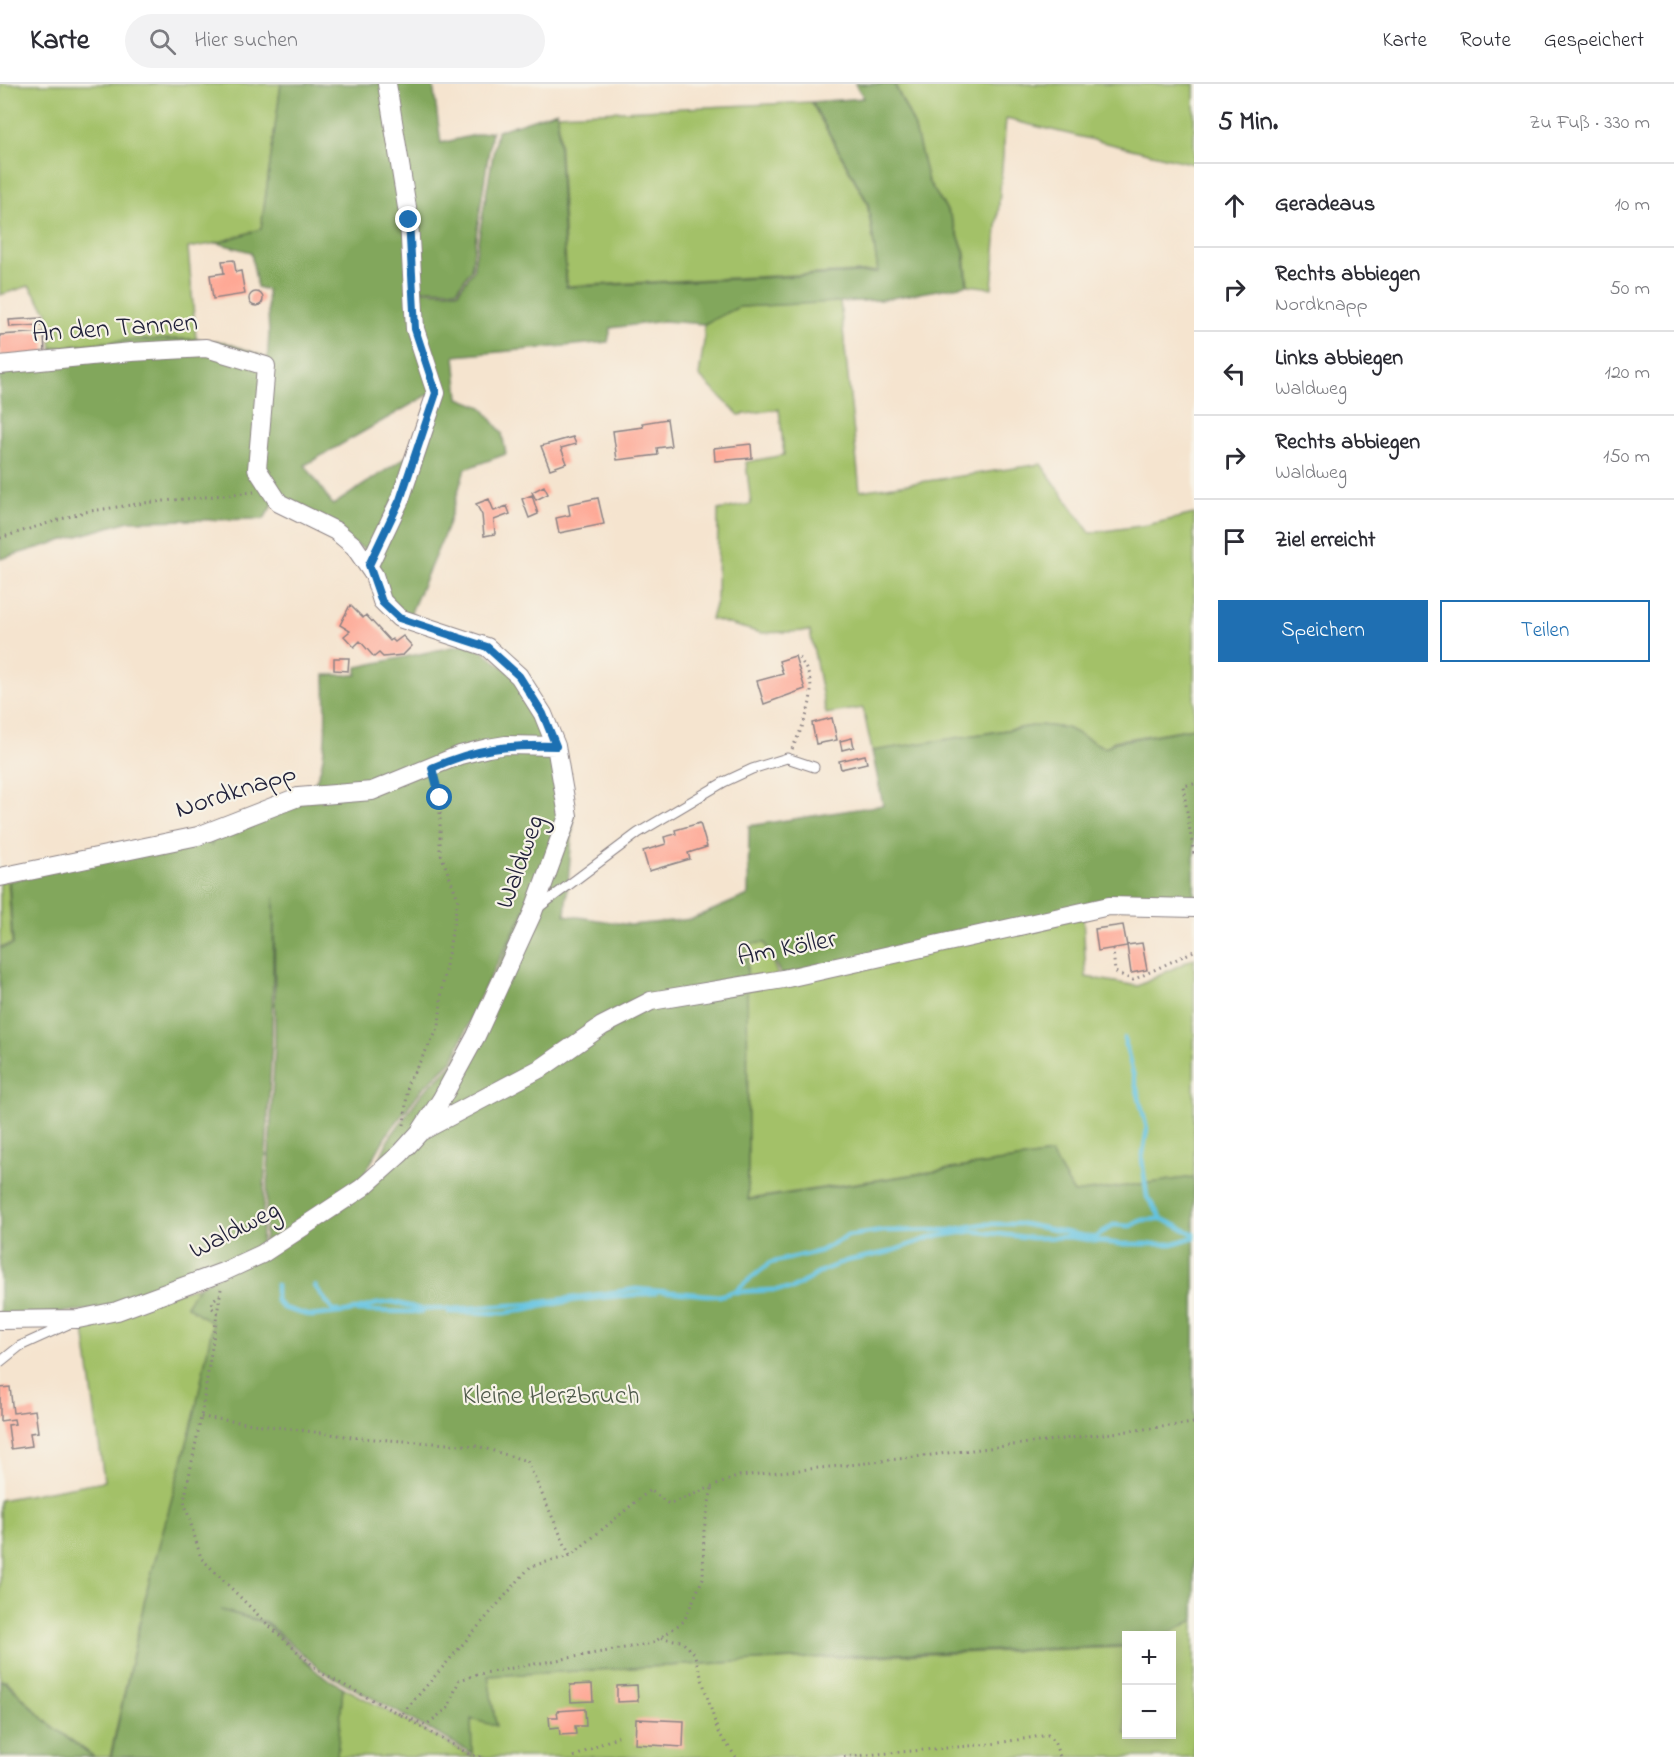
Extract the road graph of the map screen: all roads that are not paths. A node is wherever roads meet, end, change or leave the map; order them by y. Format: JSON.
{"nodes":[{"id":1,"x":387,"y":84,"type":"edge"},
{"id":2,"x":0,"y":365,"type":"edge"},
{"id":3,"x":369,"y":565,"type":"junction"},
{"id":4,"x":556,"y":746,"type":"junction"},
{"id":5,"x":814,"y":767,"type":"dead end"},
{"id":6,"x":0,"y":877,"type":"edge"},
{"id":7,"x":1194,"y":908,"type":"edge"},
{"id":8,"x":533,"y":912,"type":"junction"},
{"id":9,"x":420,"y":1132,"type":"junction"},
{"id":10,"x":78,"y":1319,"type":"junction"},
{"id":11,"x":0,"y":1320,"type":"edge"},
{"id":12,"x":0,"y":1362,"type":"edge"}],
"edges":[{"from":1,"to":3,"type":"street"},
{"from":2,"to":3,"type":"street","name":"An den Tannen"},
{"from":3,"to":4,"type":"street","name":"Waldweg"},
{"from":4,"to":6,"type":"street","name":"Nordknapp"},
{"from":4,"to":8,"type":"street","name":"Waldweg"},
{"from":5,"to":8,"type":"lane"},
{"from":7,"to":9,"type":"street","name":"Am Köller"},
{"from":8,"to":9,"type":"street","name":"Waldweg"},
{"from":9,"to":10,"type":"street","name":"Waldweg"},
{"from":10,"to":11,"type":"street","name":"Waldweg"},
{"from":10,"to":12,"type":"lane"}]}
